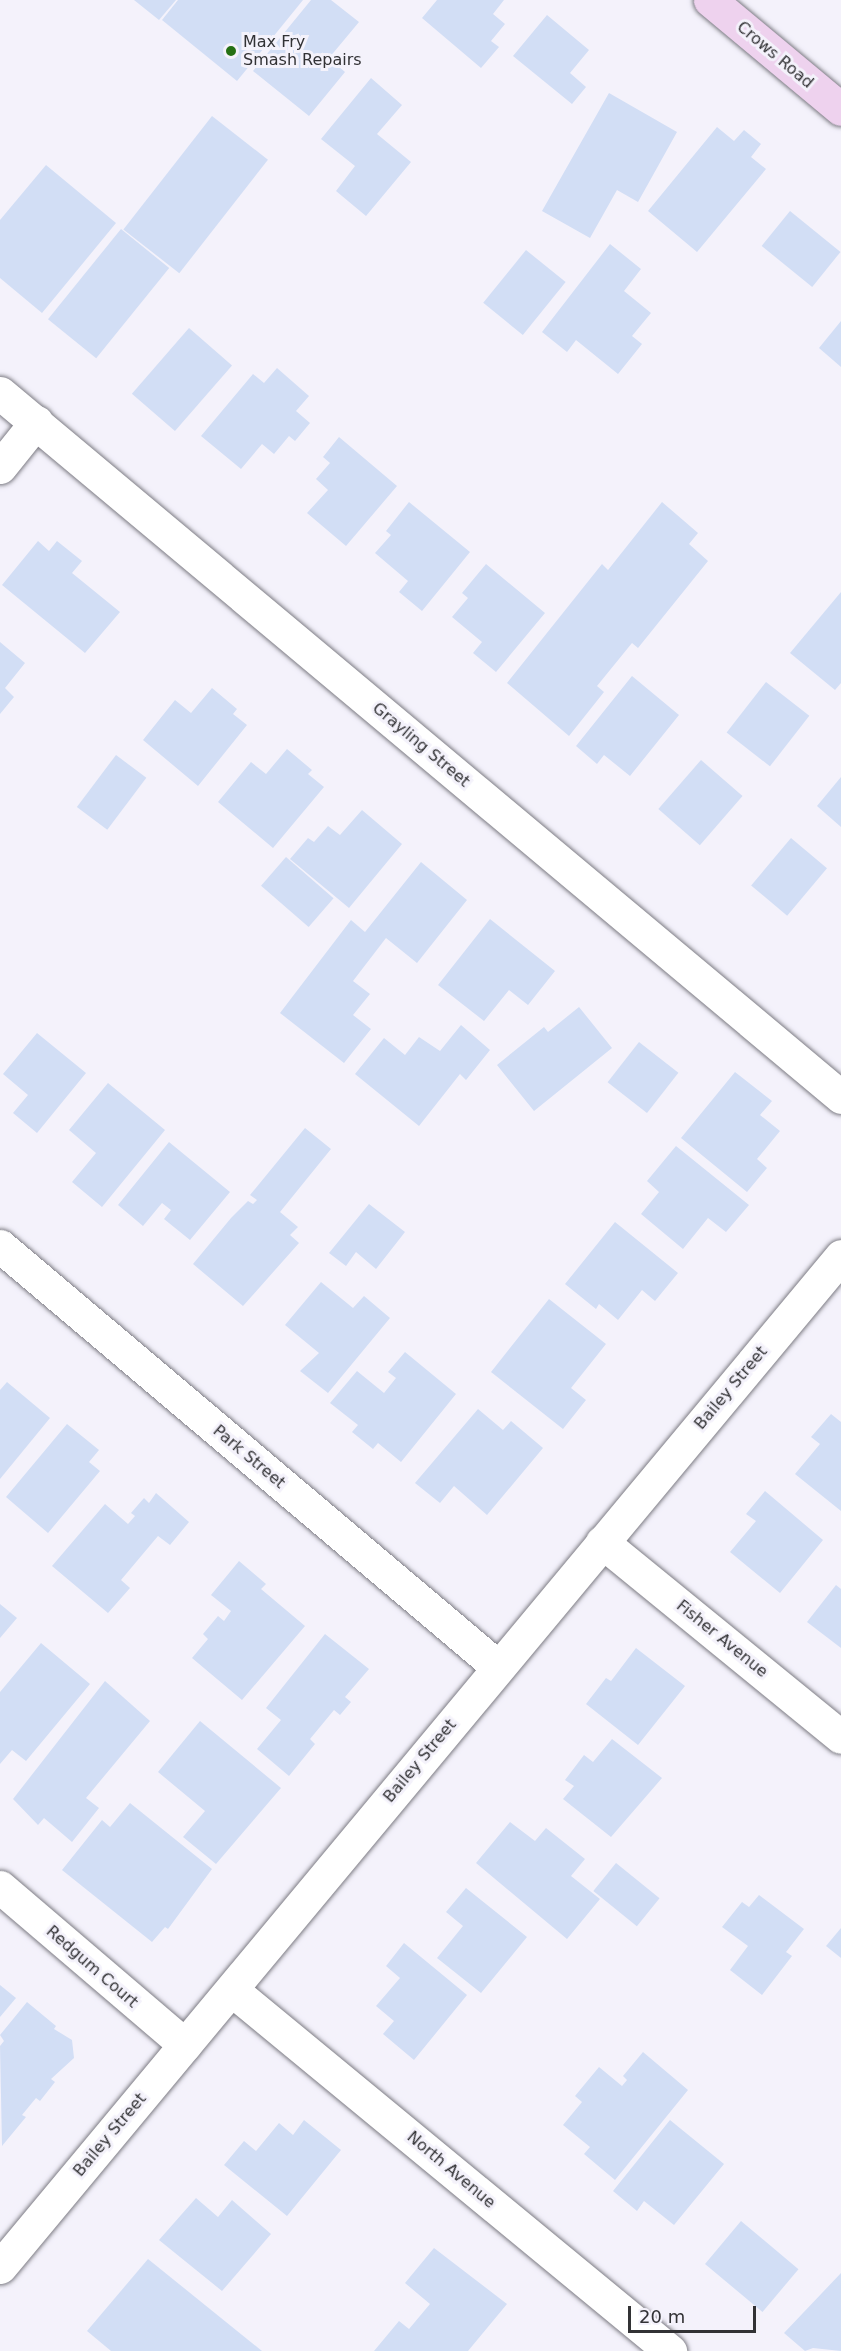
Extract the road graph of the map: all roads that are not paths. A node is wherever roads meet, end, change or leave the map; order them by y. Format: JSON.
{"nodes":[{"id":1,"x":710,"y":0,"type":"edge"},
{"id":2,"x":841,"y":109,"type":"edge"},
{"id":3,"x":0,"y":393,"type":"edge"},
{"id":4,"x":36,"y":422,"type":"junction"},
{"id":5,"x":0,"y":467,"type":"edge"},
{"id":6,"x":841,"y":1097,"type":"edge"},
{"id":7,"x":0,"y":1246,"type":"edge"},
{"id":8,"x":841,"y":1256,"type":"edge"},
{"id":9,"x":602,"y":1542,"type":"junction"},
{"id":10,"x":498,"y":1667,"type":"junction"},
{"id":11,"x":841,"y":1737,"type":"edge"},
{"id":12,"x":0,"y":1887,"type":"edge"},
{"id":13,"x":232,"y":1990,"type":"junction"},
{"id":14,"x":185,"y":2045,"type":"junction"},
{"id":15,"x":0,"y":2267,"type":"edge"},
{"id":16,"x":670,"y":2351,"type":"edge"}],
"edges":[{"from":1,"to":2,"type":"street","name":"Crows Road"},
{"from":3,"to":4,"type":"street","name":"Grayling Street"},
{"from":4,"to":5,"type":"street"},
{"from":4,"to":6,"type":"street","name":"Grayling Street"},
{"from":7,"to":10,"type":"street","name":"Park Street"},
{"from":8,"to":9,"type":"street","name":"Bailey Street"},
{"from":9,"to":10,"type":"street","name":"Bailey Street"},
{"from":9,"to":11,"type":"street","name":"Fisher Avenue"},
{"from":10,"to":13,"type":"street","name":"Bailey Street"},
{"from":12,"to":14,"type":"street","name":"Redgum Court"},
{"from":13,"to":14,"type":"street","name":"Bailey Street"},
{"from":13,"to":16,"type":"street","name":"North Avenue"},
{"from":14,"to":15,"type":"street","name":"Bailey Street"}]}
